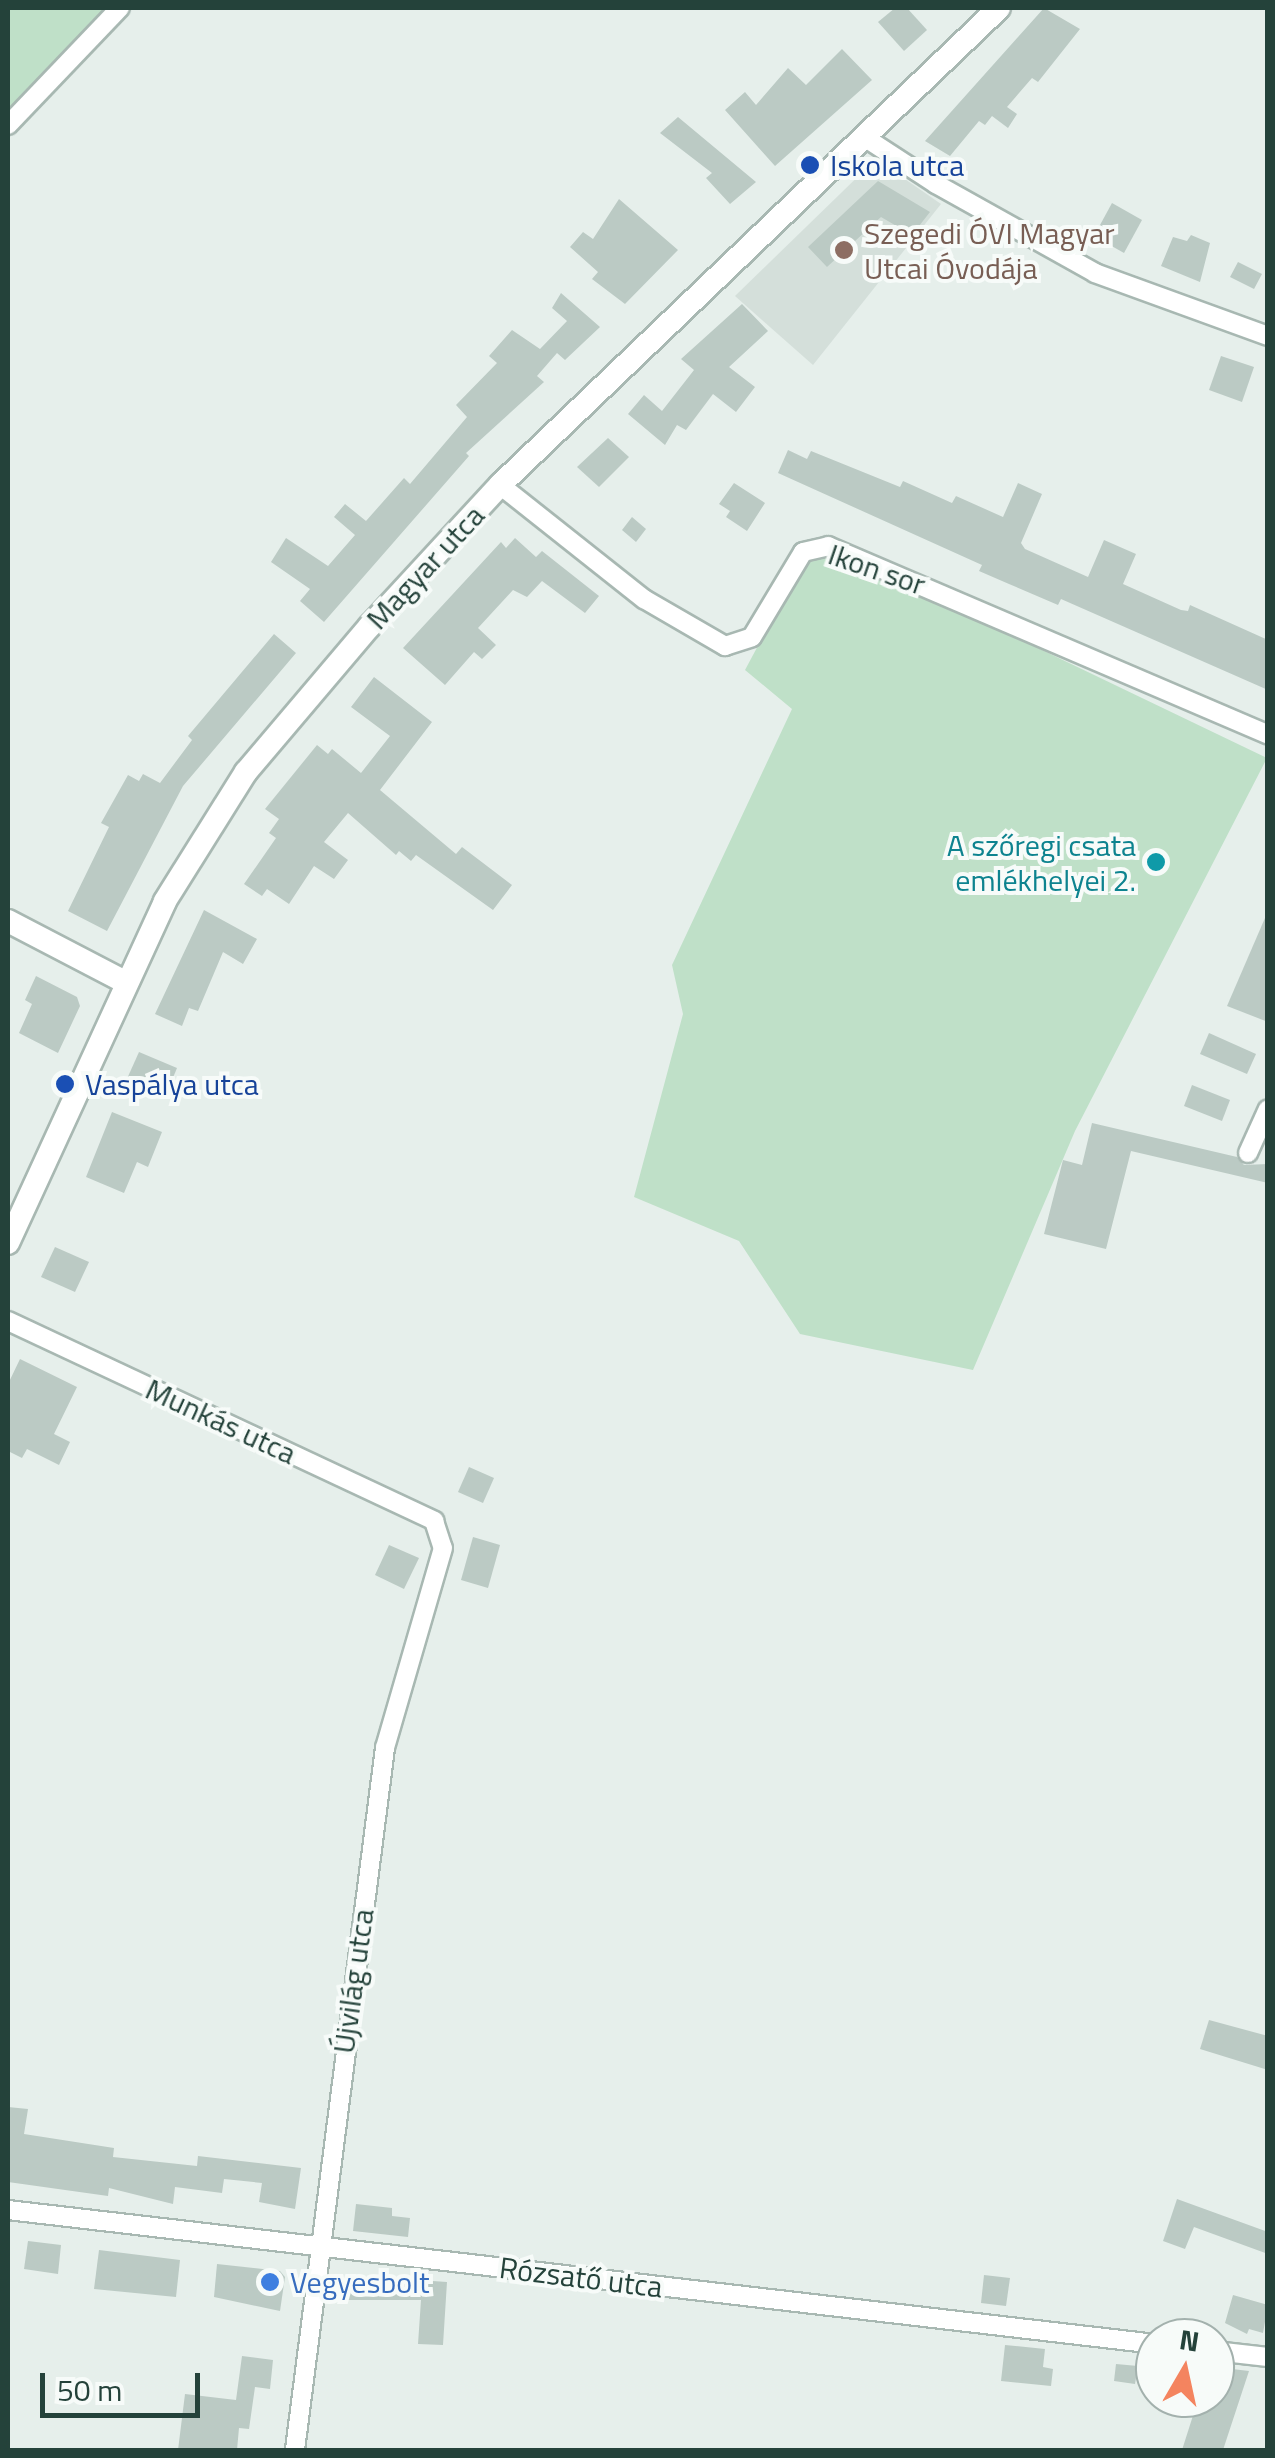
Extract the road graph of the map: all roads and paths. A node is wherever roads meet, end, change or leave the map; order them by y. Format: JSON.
{"nodes":[{"id":1,"x":120,"y":8,"type":"edge"},
{"id":2,"x":999,"y":8,"type":"edge"},
{"id":3,"x":8,"y":125,"type":"edge"},
{"id":4,"x":864,"y":137,"type":"junction"},
{"id":5,"x":1268,"y":336,"type":"edge"},
{"id":6,"x":500,"y":486,"type":"junction"},
{"id":7,"x":1268,"y":734,"type":"edge"},
{"id":8,"x":8,"y":921,"type":"edge"},
{"id":9,"x":125,"y":982,"type":"junction"},
{"id":10,"x":1268,"y":1109,"type":"edge"},
{"id":11,"x":1248,"y":1154,"type":"dead end"},
{"id":12,"x":8,"y":1243,"type":"edge"},
{"id":13,"x":8,"y":1321,"type":"edge"},
{"id":14,"x":434,"y":1521,"type":"joint"},
{"id":15,"x":8,"y":2210,"type":"edge"},
{"id":16,"x":318,"y":2246,"type":"junction"},
{"id":17,"x":1135,"y":2342,"type":"edge"},
{"id":18,"x":1235,"y":2354,"type":"edge"},
{"id":19,"x":1268,"y":2358,"type":"edge"},
{"id":20,"x":295,"y":2450,"type":"edge"}],
"edges":[{"from":1,"to":3,"type":"street"},
{"from":2,"to":4,"type":"street","name":"Magyar utca"},
{"from":4,"to":5,"type":"street"},
{"from":4,"to":6,"type":"street","name":"Magyar utca"},
{"from":6,"to":7,"type":"street","name":"Ikon sor"},
{"from":6,"to":9,"type":"street","name":"Magyar utca"},
{"from":8,"to":9,"type":"street"},
{"from":9,"to":12,"type":"street","name":"Magyar utca"},
{"from":10,"to":11,"type":"street"},
{"from":13,"to":14,"type":"street","name":"Munkás utca"},
{"from":14,"to":16,"type":"street","name":"Újvilág utca"},
{"from":15,"to":16,"type":"street","name":"Rózsatő utca"},
{"from":16,"to":17,"type":"street","name":"Rózsatő utca"},
{"from":16,"to":20,"type":"street","name":"Újvilág utca"},
{"from":18,"to":19,"type":"street"}]}
